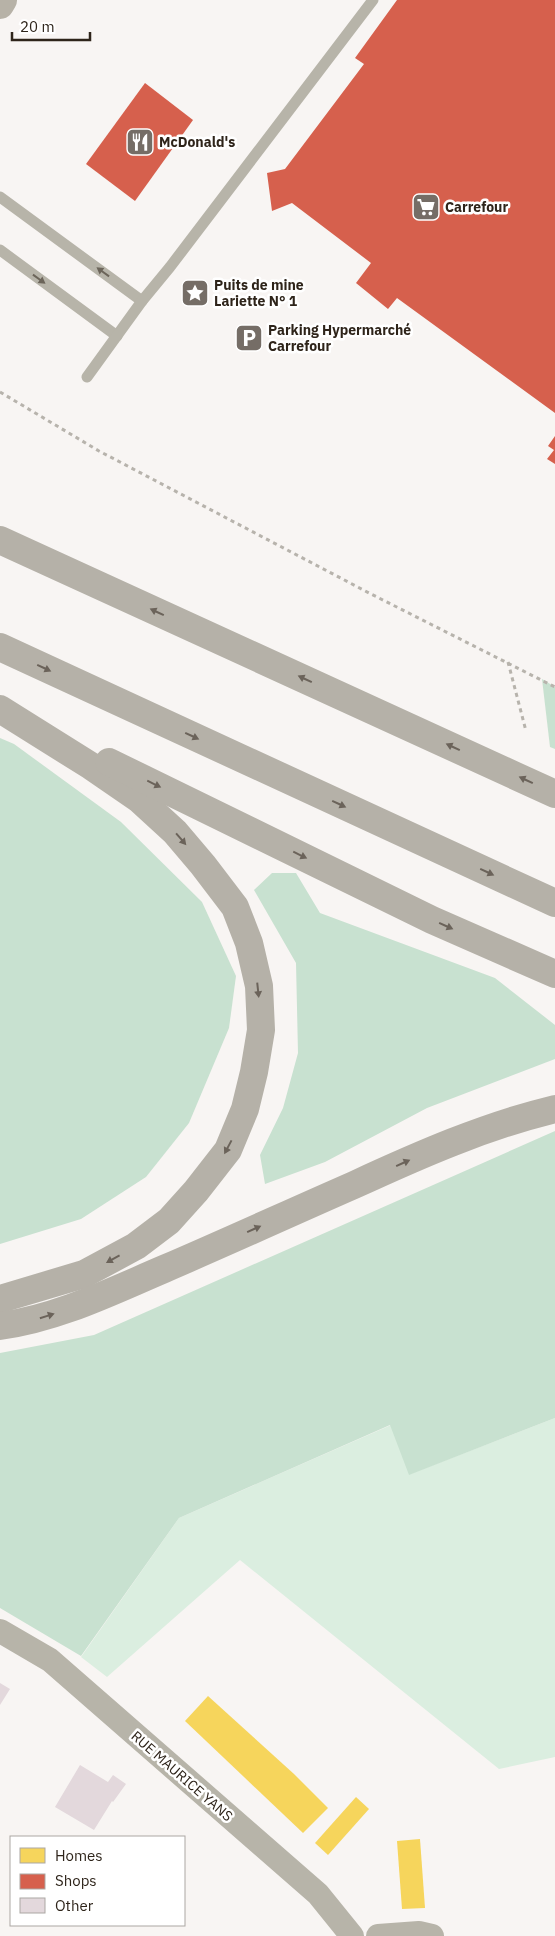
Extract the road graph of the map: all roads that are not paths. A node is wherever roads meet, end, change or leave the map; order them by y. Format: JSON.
{"nodes":[{"id":1,"x":3,"y":0,"type":"edge"},
{"id":2,"x":373,"y":0,"type":"edge"},
{"id":3,"x":0,"y":5,"type":"edge"},
{"id":4,"x":0,"y":197,"type":"edge"},
{"id":5,"x":0,"y":250,"type":"edge"},
{"id":6,"x":142,"y":301,"type":"junction"},
{"id":7,"x":118,"y":336,"type":"junction"},
{"id":8,"x":87,"y":377,"type":"dead end"},
{"id":9,"x":0,"y":540,"type":"edge"},
{"id":10,"x":0,"y":648,"type":"edge"},
{"id":11,"x":0,"y":709,"type":"edge"},
{"id":12,"x":555,"y":794,"type":"edge"},
{"id":13,"x":555,"y":903,"type":"edge"},
{"id":14,"x":555,"y":974,"type":"edge"},
{"id":15,"x":555,"y":1110,"type":"edge"},
{"id":16,"x":0,"y":1299,"type":"edge"},
{"id":17,"x":0,"y":1326,"type":"edge"},
{"id":18,"x":0,"y":1631,"type":"edge"},
{"id":19,"x":352,"y":1936,"type":"edge"},
{"id":20,"x":378,"y":1936,"type":"edge"},
{"id":21,"x":432,"y":1936,"type":"edge"}],
"edges":[{"from":1,"to":3,"type":"main road"},
{"from":2,"to":6,"type":"lane"},
{"from":6,"to":4,"type":"lane","one_way":true},
{"from":5,"to":7,"type":"lane","one_way":true},
{"from":6,"to":7,"type":"lane"},
{"from":7,"to":8,"type":"lane"},
{"from":12,"to":9,"type":"highway","one_way":true},
{"from":10,"to":13,"type":"highway","one_way":true},
{"from":11,"to":14,"type":"highway","one_way":true},
{"from":11,"to":16,"type":"highway","one_way":true},
{"from":17,"to":15,"type":"highway","one_way":true},
{"from":18,"to":19,"type":"street","name":"RUE MAURICE YANS"},
{"from":20,"to":21,"type":"street"}]}
